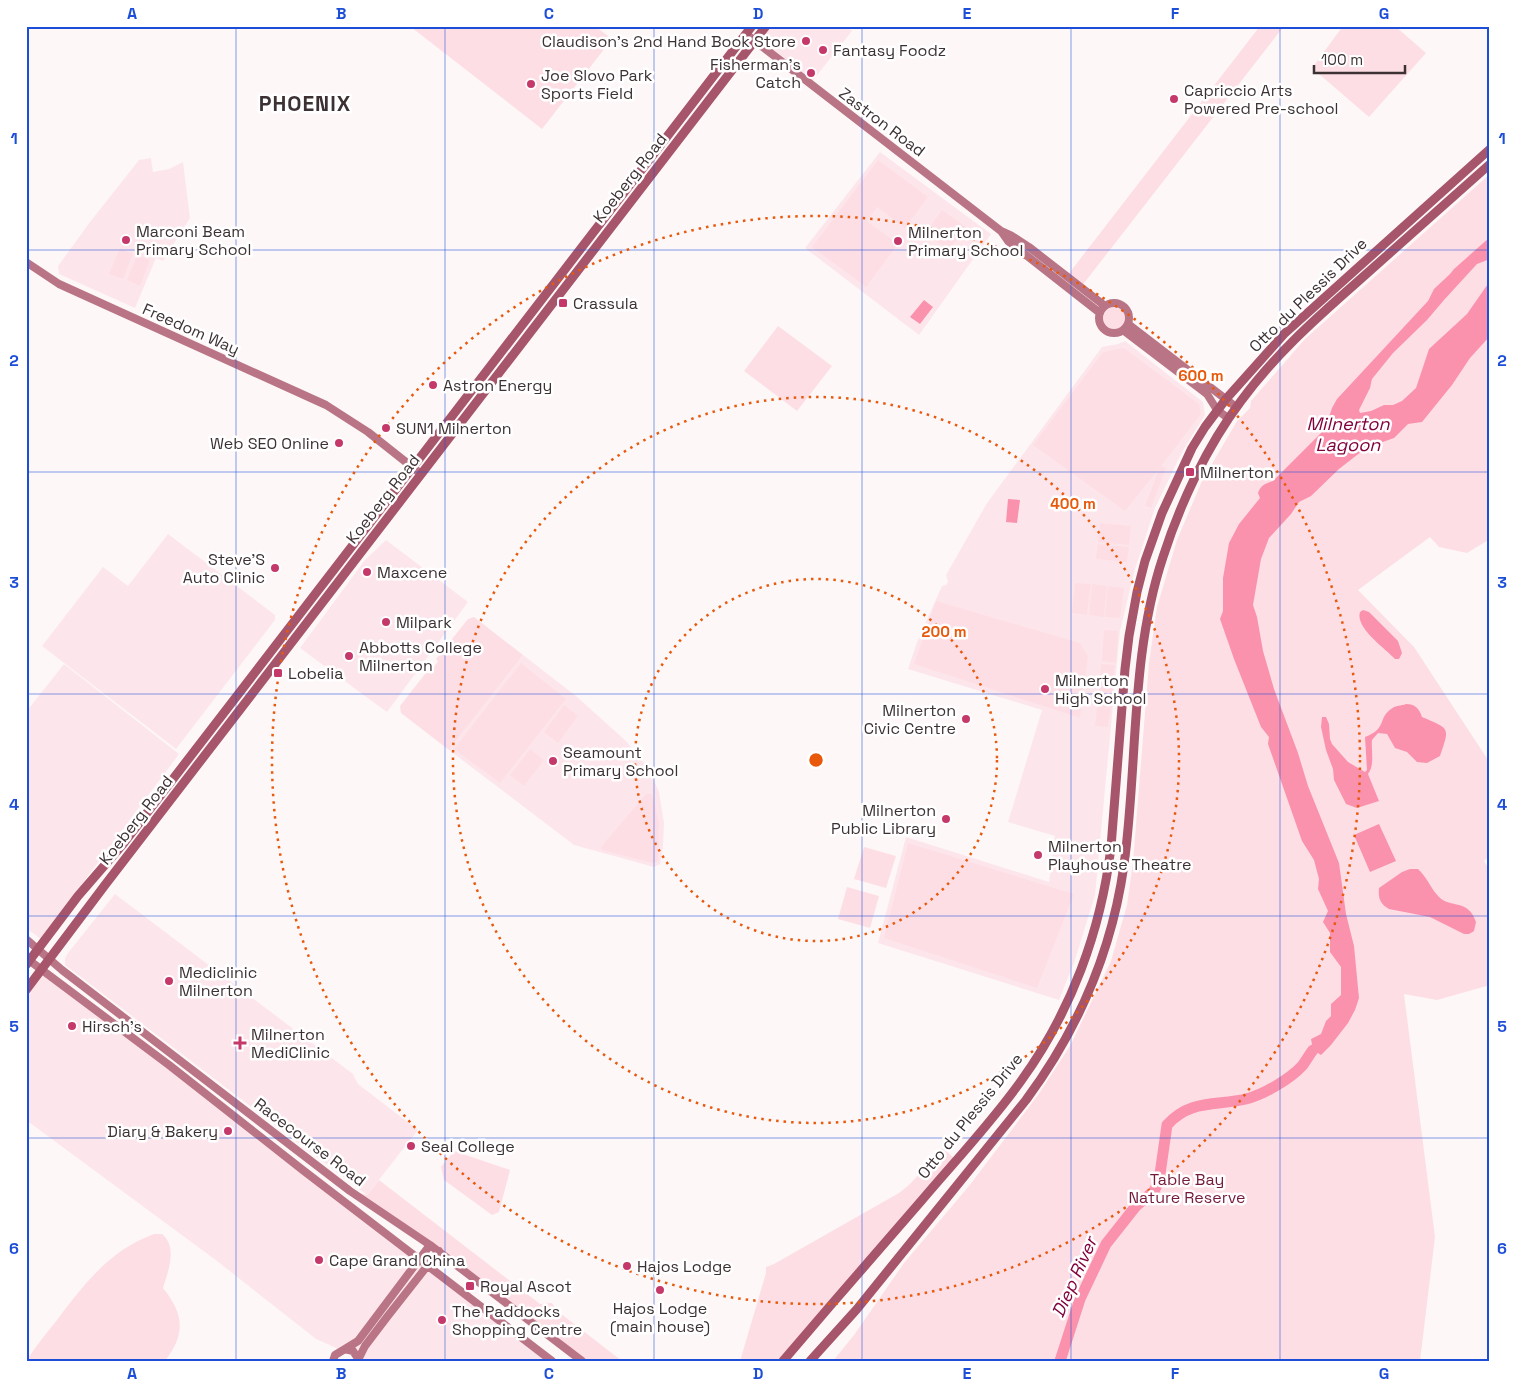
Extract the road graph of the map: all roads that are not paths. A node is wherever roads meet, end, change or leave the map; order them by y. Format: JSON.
{"nodes":[{"id":1,"x":752,"y":26,"type":"edge"},
{"id":2,"x":766,"y":26,"type":"edge"},
{"id":3,"x":746,"y":34,"type":"junction"},
{"id":4,"x":754,"y":41,"type":"junction"},
{"id":5,"x":1490,"y":148,"type":"edge"},
{"id":6,"x":1490,"y":164,"type":"edge"},
{"id":7,"x":26,"y":262,"type":"edge"},
{"id":8,"x":1103,"y":310,"type":"junction"},
{"id":9,"x":1126,"y":328,"type":"junction"},
{"id":10,"x":1185,"y":372,"type":"junction"},
{"id":11,"x":1226,"y":399,"type":"junction"},
{"id":12,"x":1236,"y":407,"type":"junction"},
{"id":13,"x":1217,"y":410,"type":"junction"},
{"id":14,"x":1228,"y":418,"type":"junction"},
{"id":15,"x":411,"y":469,"type":"junction"},
{"id":16,"x":420,"y":475,"type":"junction"},
{"id":17,"x":26,"y":939,"type":"edge"},
{"id":18,"x":38,"y":949,"type":"junction"},
{"id":19,"x":49,"y":959,"type":"junction"},
{"id":20,"x":27,"y":961,"type":"edge"},
{"id":21,"x":41,"y":970,"type":"junction"},
{"id":22,"x":26,"y":990,"type":"edge"},
{"id":23,"x":430,"y":1244,"type":"junction"},
{"id":24,"x":439,"y":1252,"type":"junction"},
{"id":25,"x":419,"y":1258,"type":"junction"},
{"id":26,"x":428,"y":1265,"type":"junction"},
{"id":27,"x":345,"y":1349,"type":"junction"},
{"id":28,"x":359,"y":1359,"type":"edge"},
{"id":29,"x":333,"y":1361,"type":"edge"},
{"id":30,"x":552,"y":1361,"type":"edge"},
{"id":31,"x":582,"y":1361,"type":"edge"},
{"id":32,"x":783,"y":1361,"type":"edge"},
{"id":33,"x":810,"y":1361,"type":"edge"}],
"edges":[{"from":1,"to":3,"type":"main road","name":"Koeberg Road"},
{"from":2,"to":4,"type":"main road","name":"Koeberg Road"},
{"from":3,"to":4,"type":"street","name":"Zastron Road"},
{"from":3,"to":15,"type":"main road","name":"Koeberg Road"},
{"from":4,"to":8,"type":"street","name":"Zastron Road"},
{"from":4,"to":16,"type":"main road","name":"Koeberg Road"},
{"from":5,"to":11,"type":"main road","name":"Otto du Plessis Drive"},
{"from":6,"to":12,"type":"main road","name":"Otto du Plessis Drive"},
{"from":7,"to":15,"type":"street","name":"Freedom Way"},
{"from":8,"to":9,"type":"street"},
{"from":8,"to":9,"type":"street"},
{"from":9,"to":10,"type":"street"},
{"from":10,"to":11,"type":"street"},
{"from":10,"to":13,"type":"street"},
{"from":11,"to":12,"type":"street"},
{"from":11,"to":13,"type":"main road","name":"Otto du Plessis Drive"},
{"from":12,"to":14,"type":"main road","name":"Otto du Plessis Drive"},
{"from":13,"to":14,"type":"street"},
{"from":13,"to":32,"type":"main road","name":"Otto du Plessis Drive"},
{"from":14,"to":33,"type":"main road","name":"Otto du Plessis Drive"},
{"from":15,"to":16,"type":"street","name":"Freedom Way"},
{"from":15,"to":18,"type":"main road","name":"Koeberg Road"},
{"from":16,"to":19,"type":"main road","name":"Koeberg Road"},
{"from":17,"to":18,"type":"street","name":"Racecourse Road"},
{"from":18,"to":19,"type":"street","name":"Racecourse Road"},
{"from":18,"to":20,"type":"main road","name":"Koeberg Road"},
{"from":19,"to":21,"type":"main road","name":"Koeberg Road"},
{"from":19,"to":23,"type":"street","name":"Racecourse Road"},
{"from":20,"to":21,"type":"street","name":"Racecourse Road"},
{"from":21,"to":22,"type":"main road","name":"Koeberg Road"},
{"from":21,"to":25,"type":"street","name":"Racecourse Road"},
{"from":23,"to":24,"type":"street","name":"Racecourse Road"},
{"from":23,"to":25,"type":"street"},
{"from":24,"to":26,"type":"street"},
{"from":24,"to":31,"type":"street","name":"Racecourse Road"},
{"from":25,"to":26,"type":"street","name":"Racecourse Road"},
{"from":25,"to":27,"type":"street"},
{"from":26,"to":28,"type":"street"},
{"from":26,"to":30,"type":"street","name":"Racecourse Road"},
{"from":27,"to":28,"type":"street"},
{"from":27,"to":29,"type":"street"}]}
